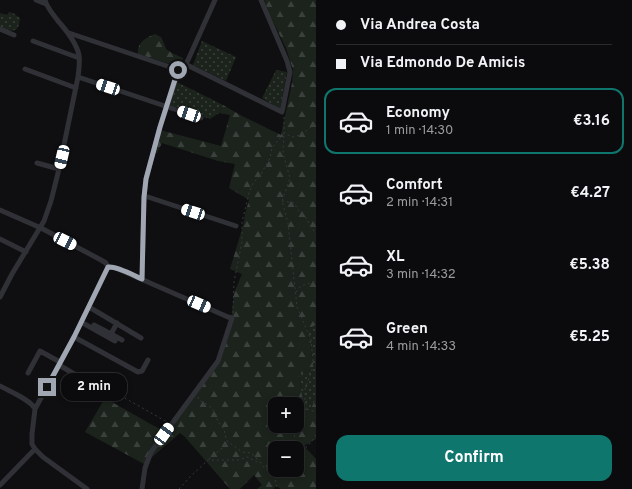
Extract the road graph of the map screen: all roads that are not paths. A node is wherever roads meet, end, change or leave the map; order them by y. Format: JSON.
{"nodes":[{"id":1,"x":36,"y":0,"type":"edge"},
{"id":2,"x":216,"y":0,"type":"edge"},
{"id":3,"x":261,"y":0,"type":"edge"},
{"id":4,"x":46,"y":2,"type":"edge"},
{"id":5,"x":0,"y":29,"type":"edge"},
{"id":6,"x":69,"y":33,"type":"junction"},
{"id":7,"x":14,"y":35,"type":"dead end"},
{"id":8,"x":32,"y":41,"type":"dead end"},
{"id":9,"x":79,"y":58,"type":"junction"},
{"id":10,"x":186,"y":64,"type":"junction"},
{"id":11,"x":24,"y":69,"type":"dead end"},
{"id":12,"x":178,"y":70,"type":"junction"},
{"id":13,"x":78,"y":77,"type":"junction"},
{"id":14,"x":76,"y":88,"type":"junction"},
{"id":15,"x":167,"y":106,"type":"junction"},
{"id":16,"x":200,"y":118,"type":"dead end"},
{"id":17,"x":37,"y":162,"type":"dead end"},
{"id":18,"x":59,"y":169,"type":"junction"},
{"id":19,"x":144,"y":197,"type":"junction"},
{"id":20,"x":0,"y":210,"type":"edge"},
{"id":21,"x":236,"y":226,"type":"dead end"},
{"id":22,"x":40,"y":228,"type":"junction"},
{"id":23,"x":0,"y":239,"type":"edge"},
{"id":24,"x":26,"y":252,"type":"junction"},
{"id":25,"x":108,"y":267,"type":"junction"},
{"id":26,"x":142,"y":279,"type":"junction"},
{"id":27,"x":0,"y":298,"type":"edge"},
{"id":28,"x":89,"y":307,"type":"junction"},
{"id":29,"x":81,"y":322,"type":"junction"},
{"id":30,"x":91,"y":323,"type":"dead end"},
{"id":31,"x":116,"y":323,"type":"junction"},
{"id":32,"x":111,"y":334,"type":"junction"},
{"id":33,"x":74,"y":337,"type":"junction"},
{"id":34,"x":141,"y":338,"type":"dead end"},
{"id":35,"x":122,"y":340,"type":"dead end"},
{"id":36,"x":115,"y":341,"type":"dead end"},
{"id":37,"x":148,"y":360,"type":"dead end"},
{"id":38,"x":60,"y":363,"type":"junction"},
{"id":39,"x":28,"y":373,"type":"dead end"},
{"id":40,"x":0,"y":386,"type":"edge"},
{"id":41,"x":103,"y":392,"type":"road end"},
{"id":42,"x":35,"y":409,"type":"junction"},
{"id":43,"x":35,"y":449,"type":"junction"},
{"id":44,"x":0,"y":484,"type":"edge"},
{"id":45,"x":87,"y":489,"type":"edge"},
{"id":46,"x":142,"y":489,"type":"edge"}],
"edges":[{"from":1,"to":4,"type":"street"},
{"from":2,"to":10,"type":"street"},
{"from":3,"to":10,"type":"street"},
{"from":4,"to":6,"type":"street"},
{"from":5,"to":7,"type":"street"},
{"from":6,"to":9,"type":"street"},
{"from":6,"to":12,"type":"street"},
{"from":8,"to":9,"type":"street"},
{"from":9,"to":13,"type":"street"},
{"from":10,"to":12,"type":"street"},
{"from":11,"to":14,"type":"street"},
{"from":12,"to":15,"type":"street"},
{"from":13,"to":14,"type":"street"},
{"from":13,"to":15,"type":"street"},
{"from":14,"to":18,"type":"street"},
{"from":15,"to":16,"type":"street"},
{"from":15,"to":19,"type":"street"},
{"from":17,"to":18,"type":"street"},
{"from":18,"to":22,"type":"street"},
{"from":19,"to":21,"type":"street"},
{"from":19,"to":26,"type":"street"},
{"from":20,"to":22,"type":"street"},
{"from":22,"to":24,"type":"street"},
{"from":22,"to":25,"type":"street"},
{"from":23,"to":24,"type":"street"},
{"from":24,"to":27,"type":"street"},
{"from":25,"to":26,"type":"street"},
{"from":25,"to":28,"type":"street"},
{"from":26,"to":46,"type":"street"},
{"from":28,"to":29,"type":"street"},
{"from":28,"to":31,"type":"street"},
{"from":29,"to":33,"type":"street"},
{"from":29,"to":36,"type":"street"},
{"from":30,"to":32,"type":"street"},
{"from":31,"to":32,"type":"street"},
{"from":31,"to":34,"type":"street"},
{"from":32,"to":35,"type":"street"},
{"from":33,"to":37,"type":"street"},
{"from":33,"to":38,"type":"street"},
{"from":38,"to":39,"type":"street"},
{"from":38,"to":41,"type":"street"},
{"from":38,"to":42,"type":"street"},
{"from":40,"to":42,"type":"street"},
{"from":42,"to":43,"type":"street"},
{"from":43,"to":44,"type":"street"},
{"from":43,"to":45,"type":"street"}]}
